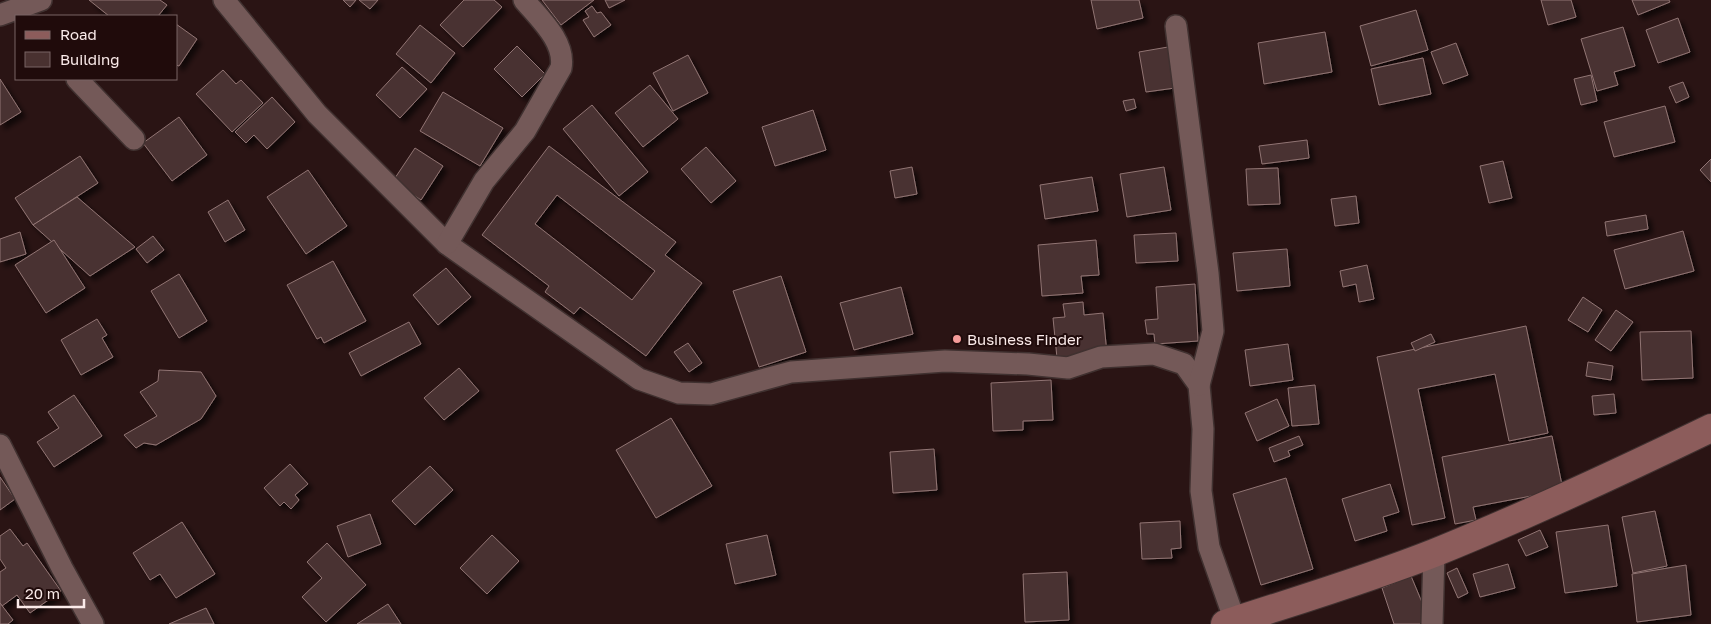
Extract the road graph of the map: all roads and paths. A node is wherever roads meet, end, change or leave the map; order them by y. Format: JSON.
{"nodes":[{"id":1,"x":41,"y":0,"type":"edge"},
{"id":2,"x":224,"y":0,"type":"edge"},
{"id":3,"x":524,"y":0,"type":"edge"},
{"id":4,"x":0,"y":16,"type":"edge"},
{"id":5,"x":15,"y":24,"type":"edge"},
{"id":6,"x":1176,"y":26,"type":"dead end"},
{"id":7,"x":78,"y":80,"type":"edge"},
{"id":8,"x":134,"y":138,"type":"dead end"},
{"id":9,"x":447,"y":244,"type":"junction"},
{"id":10,"x":1199,"y":384,"type":"junction"},
{"id":11,"x":1711,"y":428,"type":"edge"},
{"id":12,"x":0,"y":445,"type":"edge"},
{"id":13,"x":1434,"y":553,"type":"junction"},
{"id":14,"x":1230,"y":622,"type":"edge"},
{"id":15,"x":93,"y":624,"type":"edge"},
{"id":16,"x":1432,"y":624,"type":"edge"}],
"edges":[{"from":1,"to":4,"type":"street"},
{"from":2,"to":9,"type":"street"},
{"from":3,"to":9,"type":"street"},
{"from":4,"to":5,"type":"street"},
{"from":6,"to":10,"type":"street"},
{"from":7,"to":8,"type":"street"},
{"from":9,"to":10,"type":"street"},
{"from":10,"to":14,"type":"street"},
{"from":11,"to":13,"type":"street"},
{"from":12,"to":15,"type":"street"},
{"from":13,"to":14,"type":"street"},
{"from":13,"to":16,"type":"street"}]}
